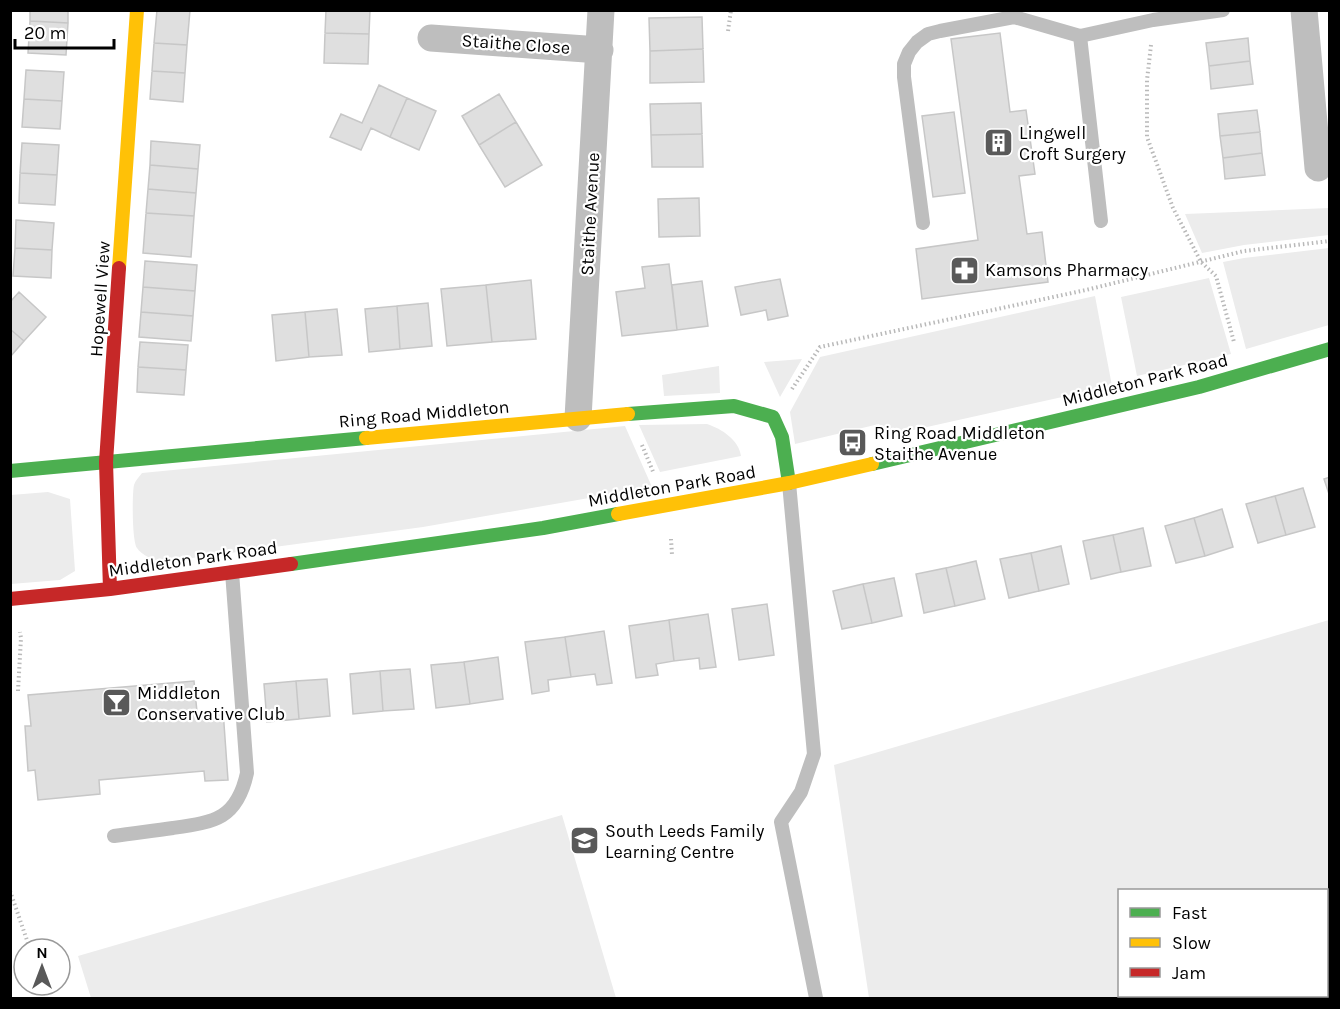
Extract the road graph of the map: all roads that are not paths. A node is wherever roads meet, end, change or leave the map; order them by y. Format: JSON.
{"nodes":[{"id":1,"x":137,"y":10,"type":"edge"},
{"id":2,"x":601,"y":10,"type":"edge"},
{"id":3,"x":1223,"y":10,"type":"edge"},
{"id":4,"x":1304,"y":10,"type":"edge"},
{"id":5,"x":1080,"y":36,"type":"junction"},
{"id":6,"x":431,"y":38,"type":"dead end"},
{"id":7,"x":600,"y":50,"type":"junction"},
{"id":8,"x":1317,"y":168,"type":"dead end"},
{"id":9,"x":1101,"y":221,"type":"dead end"},
{"id":10,"x":923,"y":223,"type":"dead end"},
{"id":11,"x":1329,"y":349,"type":"edge"},
{"id":12,"x":578,"y":418,"type":"junction"},
{"id":13,"x":106,"y":462,"type":"junction"},
{"id":14,"x":10,"y":471,"type":"edge"},
{"id":15,"x":789,"y":483,"type":"junction"},
{"id":16,"x":232,"y":572,"type":"junction"},
{"id":17,"x":110,"y":589,"type":"junction"},
{"id":18,"x":14,"y":598,"type":"edge"},
{"id":19,"x":114,"y":836,"type":"dead end"},
{"id":20,"x":816,"y":999,"type":"edge"}],
"edges":[{"from":1,"to":13,"type":"street","name":"Hopewell View"},
{"from":2,"to":7,"type":"street","name":"Staithe Avenue"},
{"from":3,"to":5,"type":"lane"},
{"from":4,"to":8,"type":"street"},
{"from":5,"to":9,"type":"lane"},
{"from":5,"to":10,"type":"lane"},
{"from":6,"to":7,"type":"street","name":"Staithe Close"},
{"from":7,"to":12,"type":"street","name":"Staithe Avenue"},
{"from":11,"to":15,"type":"street","name":"Middleton Park Road"},
{"from":12,"to":13,"type":"street","name":"Ring Road Middleton"},
{"from":12,"to":15,"type":"street","name":"Ring Road Middleton"},
{"from":13,"to":14,"type":"street","name":"Ring Road Middleton"},
{"from":13,"to":17,"type":"street","name":"Hopewell View"},
{"from":15,"to":16,"type":"street","name":"Middleton Park Road"},
{"from":15,"to":20,"type":"lane"},
{"from":16,"to":17,"type":"street","name":"Middleton Park Road"},
{"from":16,"to":19,"type":"lane"},
{"from":17,"to":18,"type":"street","name":"Middleton Park Road"}]}
